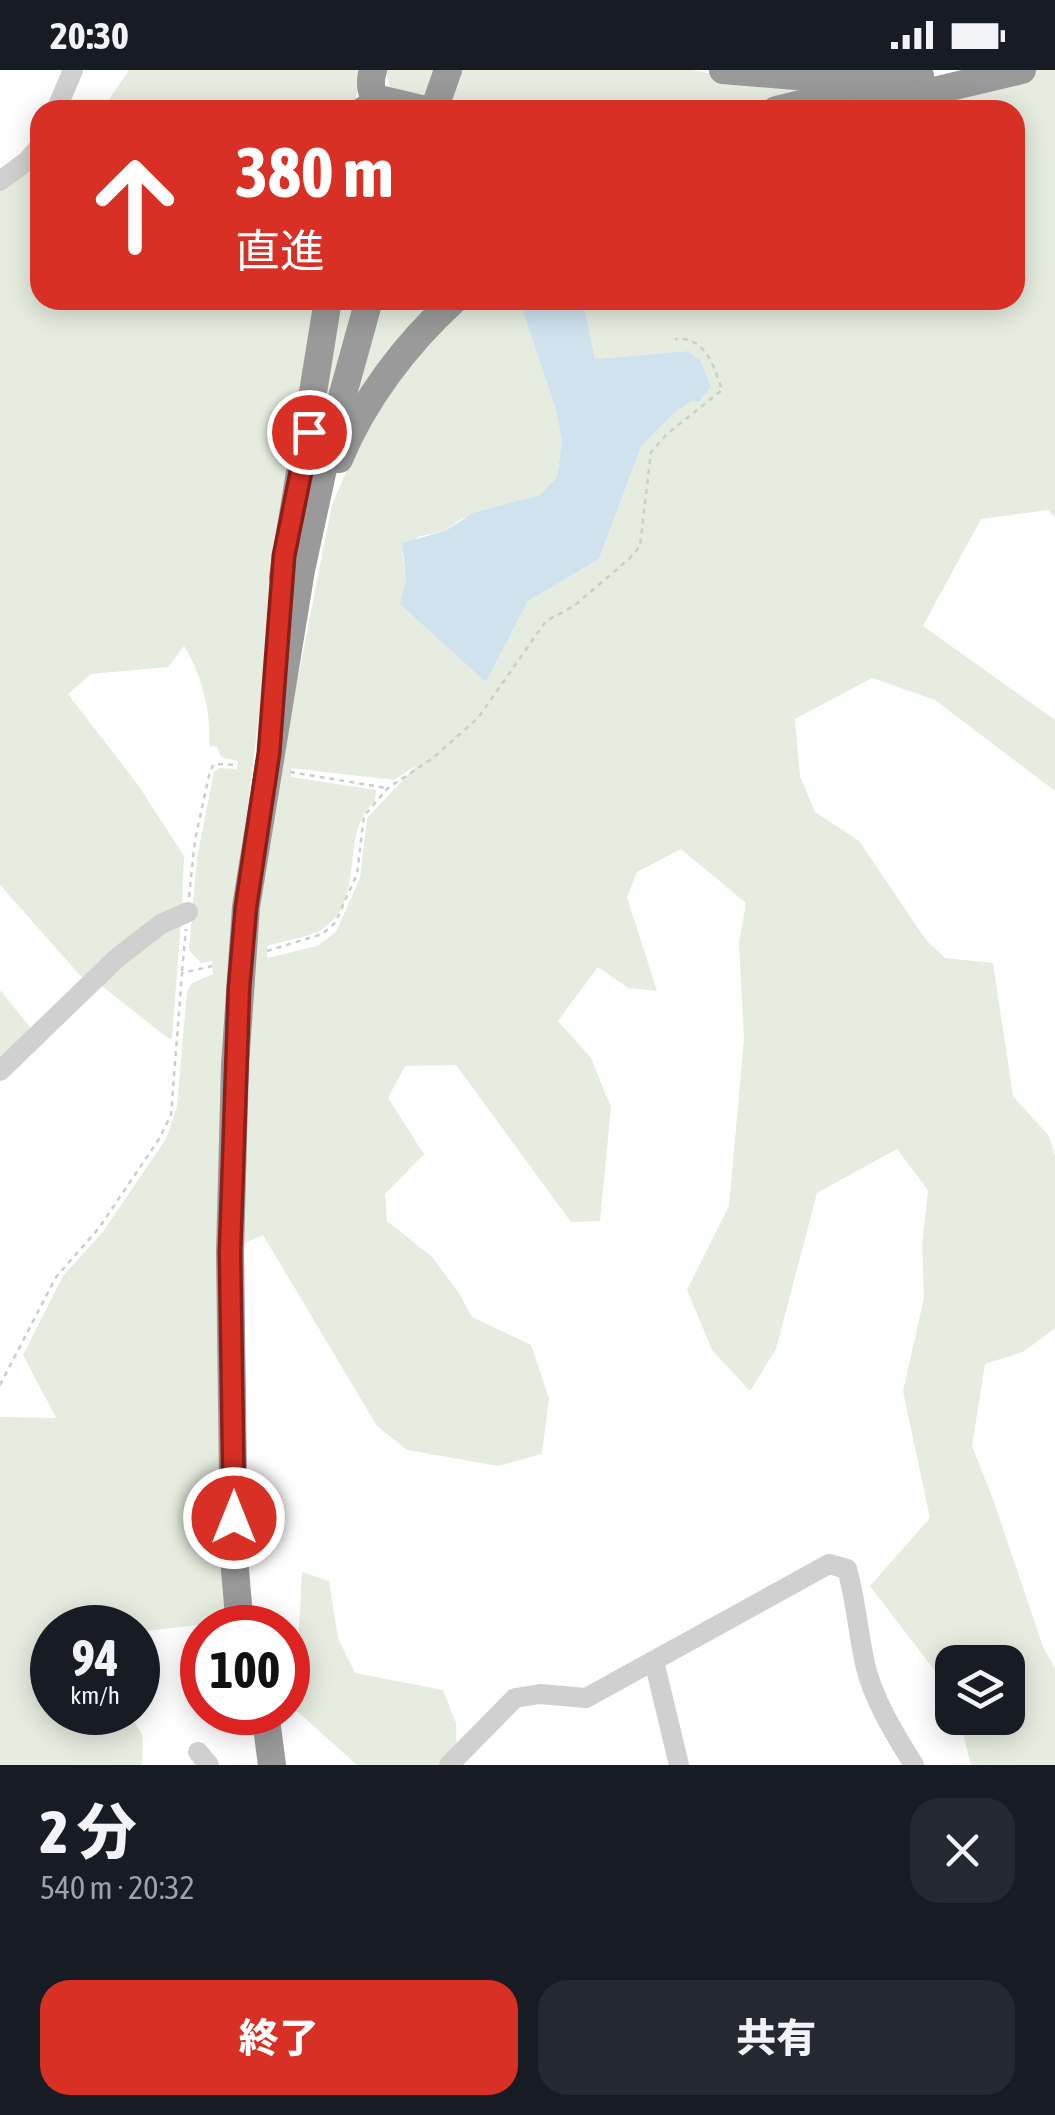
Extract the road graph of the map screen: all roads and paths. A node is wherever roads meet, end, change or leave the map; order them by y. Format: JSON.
{"nodes":[{"id":1,"x":73,"y":70,"type":"edge"},
{"id":2,"x":373,"y":70,"type":"edge"},
{"id":3,"x":448,"y":70,"type":"edge"},
{"id":4,"x":723,"y":70,"type":"edge"},
{"id":5,"x":1022,"y":70,"type":"edge"},
{"id":6,"x":932,"y":73,"type":"edge"},
{"id":7,"x":60,"y":100,"type":"edge"},
{"id":8,"x":373,"y":100,"type":"edge"},
{"id":9,"x":438,"y":100,"type":"edge"},
{"id":10,"x":818,"y":100,"type":"edge"},
{"id":11,"x":896,"y":100,"type":"edge"},
{"id":12,"x":30,"y":157,"type":"edge"},
{"id":13,"x":0,"y":181,"type":"edge"},
{"id":14,"x":327,"y":310,"type":"edge"},
{"id":15,"x":366,"y":310,"type":"edge"},
{"id":16,"x":444,"y":310,"type":"edge"},
{"id":17,"x":675,"y":338,"type":"dead end"},
{"id":18,"x":301,"y":570,"type":"junction"},
{"id":19,"x":280,"y":762,"type":"junction"},
{"id":20,"x":238,"y":765,"type":"dead end"},
{"id":21,"x":388,"y":788,"type":"junction"},
{"id":22,"x":188,"y":912,"type":"junction"},
{"id":23,"x":267,"y":951,"type":"dead end"},
{"id":24,"x":212,"y":966,"type":"dead end"},
{"id":25,"x":182,"y":973,"type":"junction"},
{"id":26,"x":0,"y":1071,"type":"edge"},
{"id":27,"x":233,"y":1362,"type":"junction"},
{"id":28,"x":0,"y":1385,"type":"edge"},
{"id":29,"x":238,"y":1605,"type":"edge"},
{"id":30,"x":254,"y":1605,"type":"edge"},
{"id":31,"x":654,"y":1661,"type":"junction"},
{"id":32,"x":251,"y":1735,"type":"edge"},
{"id":33,"x":269,"y":1735,"type":"edge"},
{"id":34,"x":254,"y":1765,"type":"edge"},
{"id":35,"x":272,"y":1765,"type":"edge"},
{"id":36,"x":449,"y":1765,"type":"edge"},
{"id":37,"x":680,"y":1765,"type":"edge"},
{"id":38,"x":914,"y":1765,"type":"edge"}],
"edges":[{"from":1,"to":7,"type":"street"},
{"from":2,"to":8,"type":"highway"},
{"from":3,"to":9,"type":"highway"},
{"from":4,"to":6,"type":"highway"},
{"from":5,"to":11,"type":"highway"},
{"from":6,"to":10,"type":"highway"},
{"from":12,"to":13,"type":"street"},
{"from":14,"to":19,"type":"highway"},
{"from":15,"to":18,"type":"highway"},
{"from":16,"to":18,"type":"highway"},
{"from":17,"to":21,"type":"path"},
{"from":18,"to":19,"type":"highway"},
{"from":19,"to":21,"type":"path"},
{"from":19,"to":27,"type":"highway"},
{"from":20,"to":22,"type":"path"},
{"from":21,"to":23,"type":"path"},
{"from":22,"to":25,"type":"path"},
{"from":22,"to":26,"type":"street"},
{"from":24,"to":25,"type":"path"},
{"from":25,"to":28,"type":"path"},
{"from":27,"to":29,"type":"highway"},
{"from":27,"to":30,"type":"highway"},
{"from":31,"to":36,"type":"street"},
{"from":31,"to":37,"type":"street"},
{"from":31,"to":38,"type":"street"},
{"from":32,"to":34,"type":"highway"},
{"from":33,"to":35,"type":"highway"}]}
